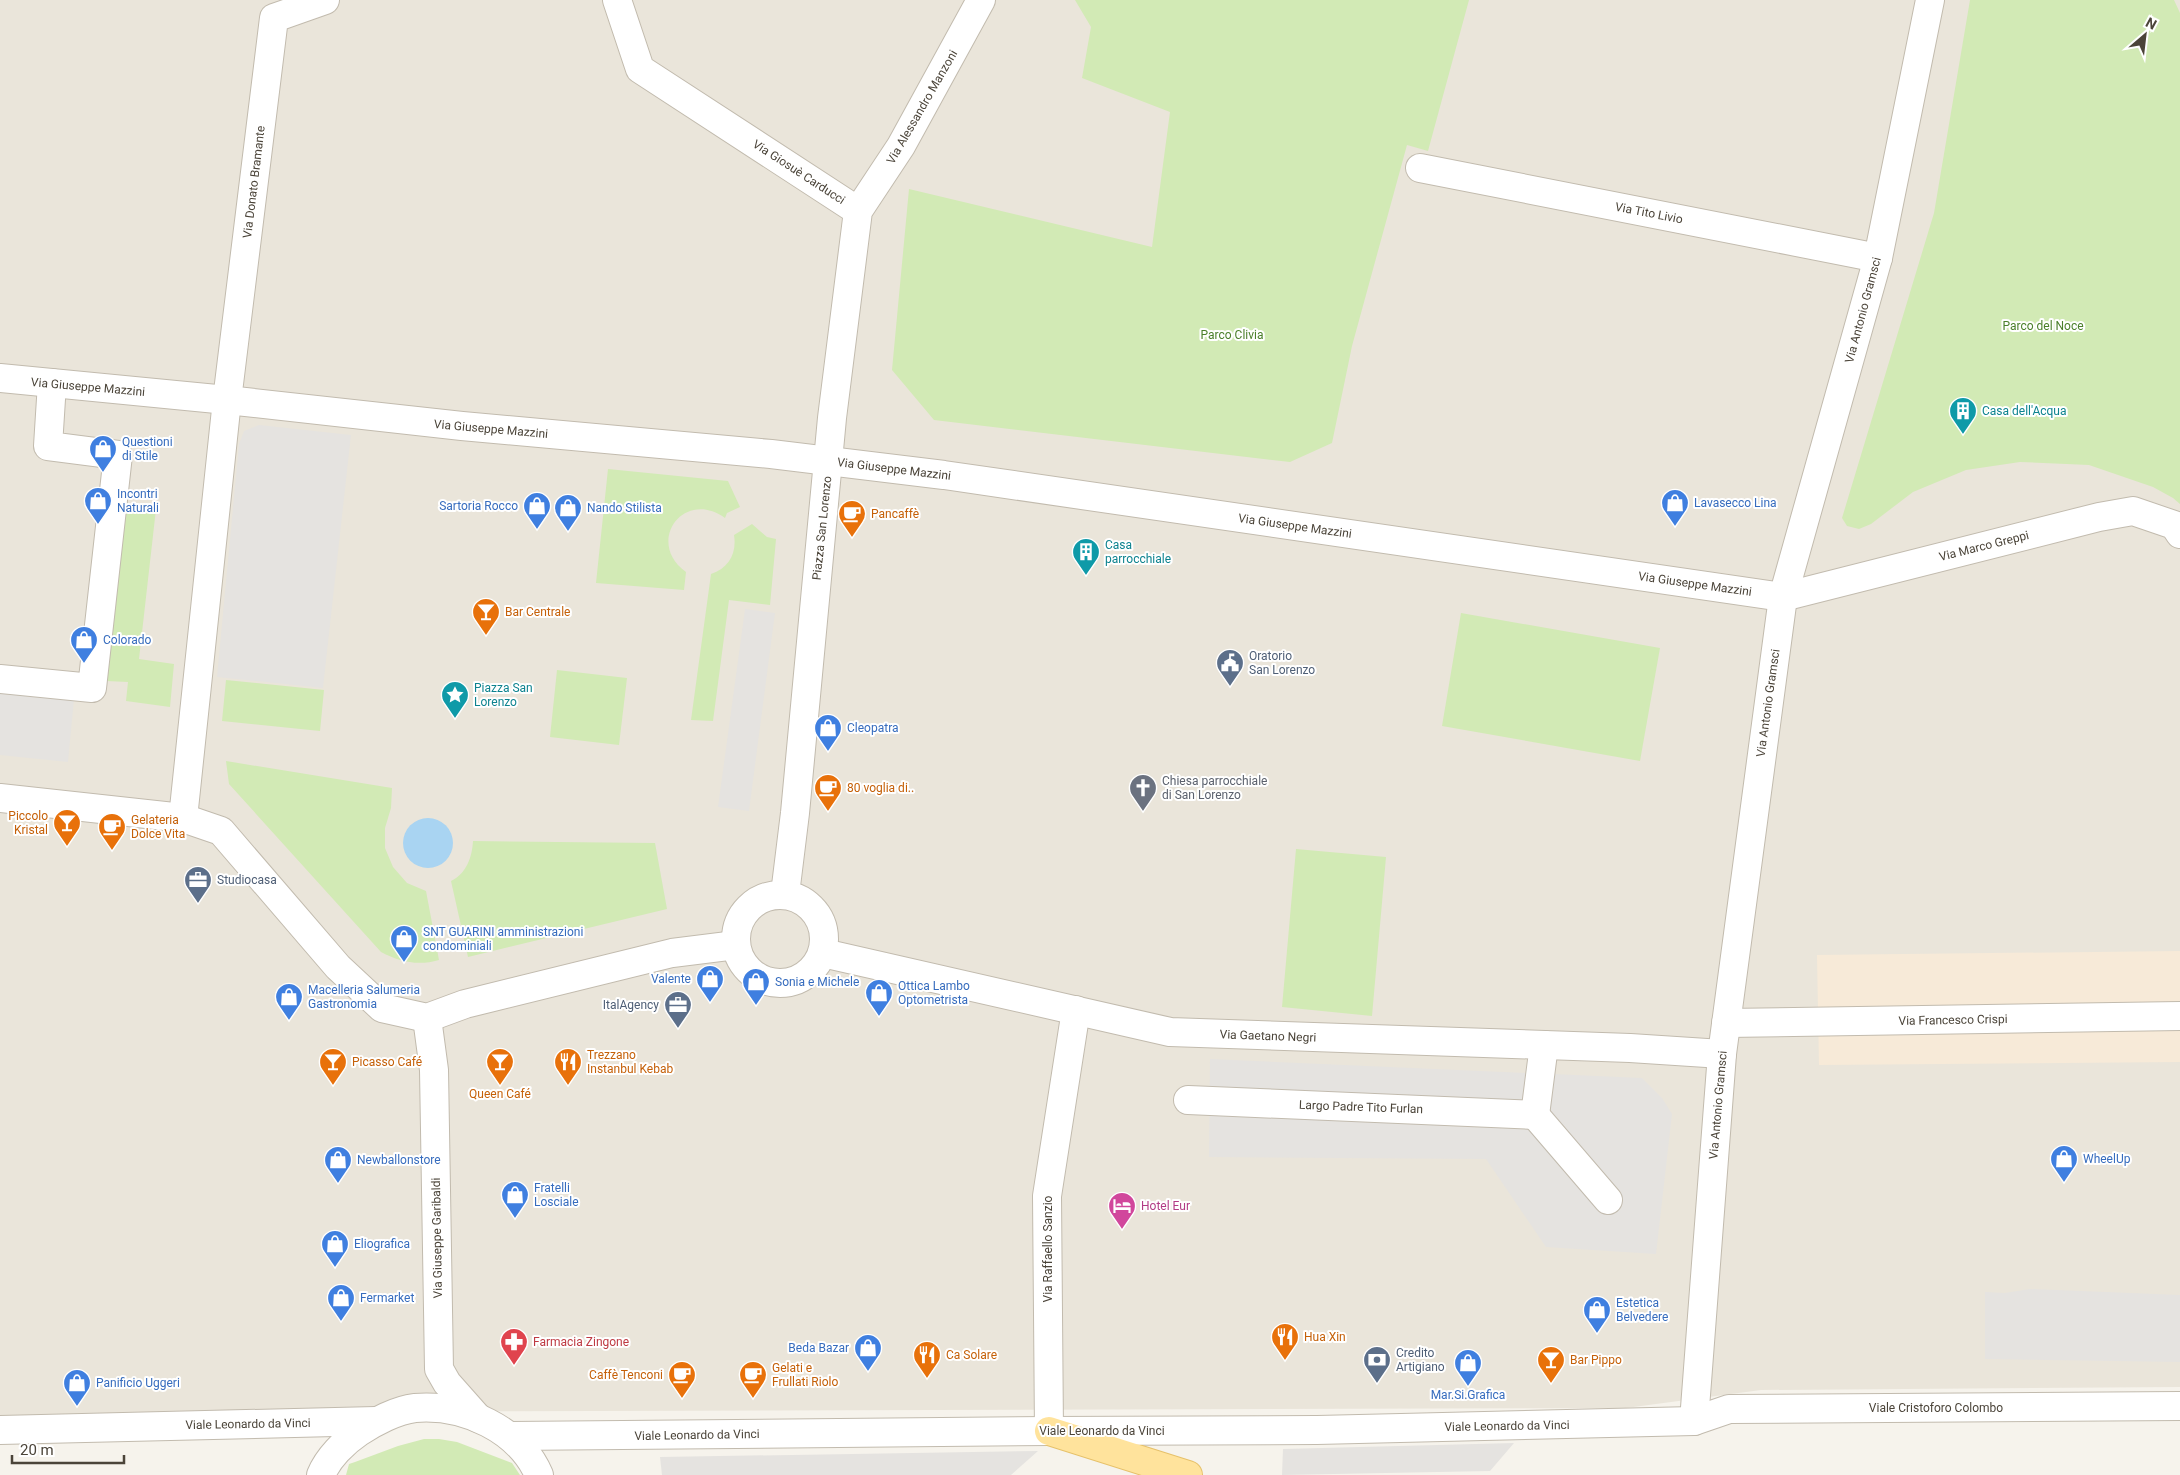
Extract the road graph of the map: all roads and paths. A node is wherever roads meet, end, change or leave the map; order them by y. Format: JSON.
{"nodes":[{"id":1,"x":325,"y":0,"type":"edge"},
{"id":2,"x":617,"y":0,"type":"edge"},
{"id":3,"x":981,"y":0,"type":"edge"},
{"id":4,"x":1930,"y":0,"type":"edge"},
{"id":5,"x":1420,"y":168,"type":"dead end"},
{"id":6,"x":858,"y":211,"type":"junction"},
{"id":7,"x":1878,"y":258,"type":"junction"},
{"id":8,"x":0,"y":378,"type":"edge"},
{"id":9,"x":52,"y":384,"type":"junction"},
{"id":10,"x":227,"y":400,"type":"junction"},
{"id":11,"x":829,"y":461,"type":"junction"},
{"id":12,"x":2180,"y":534,"type":"edge"},
{"id":13,"x":1783,"y":597,"type":"junction"},
{"id":14,"x":0,"y":680,"type":"edge"},
{"id":15,"x":0,"y":798,"type":"edge"},
{"id":16,"x":184,"y":818,"type":"junction"},
{"id":17,"x":785,"y":894,"type":"junction"},
{"id":18,"x":736,"y":945,"type":"junction"},
{"id":19,"x":823,"y":953,"type":"junction"},
{"id":20,"x":1076,"y":1010,"type":"junction"},
{"id":21,"x":2180,"y":1016,"type":"edge"},
{"id":22,"x":426,"y":1018,"type":"junction"},
{"id":23,"x":1726,"y":1023,"type":"junction"},
{"id":24,"x":1544,"y":1045,"type":"junction"},
{"id":25,"x":1722,"y":1054,"type":"junction"},
{"id":26,"x":1188,"y":1100,"type":"dead end"},
{"id":27,"x":1535,"y":1115,"type":"junction"},
{"id":28,"x":1608,"y":1200,"type":"dead end"},
{"id":29,"x":440,"y":1369,"type":"junction"},
{"id":30,"x":2180,"y":1406,"type":"edge"},
{"id":31,"x":414,"y":1408,"type":"junction"},
{"id":32,"x":478,"y":1418,"type":"junction"},
{"id":33,"x":376,"y":1421,"type":"junction"},
{"id":34,"x":1694,"y":1421,"type":"junction"},
{"id":35,"x":0,"y":1430,"type":"edge"},
{"id":36,"x":1049,"y":1430,"type":"junction"},
{"id":37,"x":510,"y":1436,"type":"junction"},
{"id":38,"x":321,"y":1475,"type":"edge"},
{"id":39,"x":539,"y":1475,"type":"edge"},
{"id":40,"x":1188,"y":1475,"type":"edge"}],
"edges":[{"from":1,"to":10,"type":"street","name":"Via Donato Bramante"},
{"from":2,"to":6,"type":"street","name":"Via Giosuè Carducci"},
{"from":3,"to":6,"type":"street","name":"Via Alessandro Manzoni"},
{"from":4,"to":7,"type":"street","name":"Via Antonio Gramsci"},
{"from":5,"to":7,"type":"street","name":"Via Tito Livio"},
{"from":6,"to":11,"type":"street","name":"Via Giosuè Carducci"},
{"from":7,"to":13,"type":"street","name":"Via Antonio Gramsci"},
{"from":8,"to":9,"type":"street","name":"Via Giuseppe Mazzini"},
{"from":9,"to":10,"type":"street","name":"Via Giuseppe Mazzini"},
{"from":9,"to":14,"type":"street"},
{"from":10,"to":11,"type":"street","name":"Via Giuseppe Mazzini"},
{"from":10,"to":16,"type":"street"},
{"from":11,"to":13,"type":"street","name":"Via Giuseppe Mazzini"},
{"from":11,"to":17,"type":"street","name":"Piazza San Lorenzo"},
{"from":12,"to":13,"type":"street","name":"Via Marco Greppi"},
{"from":13,"to":23,"type":"street","name":"Via Antonio Gramsci"},
{"from":15,"to":16,"type":"street"},
{"from":16,"to":22,"type":"street"},
{"from":17,"to":18,"type":"street"},
{"from":17,"to":19,"type":"street"},
{"from":18,"to":19,"type":"street"},
{"from":18,"to":22,"type":"street"},
{"from":19,"to":20,"type":"street","name":"Via Gaetano Negri"},
{"from":20,"to":24,"type":"street","name":"Via Gaetano Negri"},
{"from":20,"to":36,"type":"street","name":"Via Raffaello Sanzio"},
{"from":21,"to":23,"type":"street","name":"Via Francesco Crispi"},
{"from":22,"to":29,"type":"street","name":"Via Giuseppe Garibaldi"},
{"from":23,"to":25,"type":"street","name":"Via Antonio Gramsci"},
{"from":24,"to":25,"type":"street","name":"Via Gaetano Negri"},
{"from":24,"to":27,"type":"street"},
{"from":25,"to":34,"type":"street","name":"Via Antonio Gramsci"},
{"from":26,"to":27,"type":"street","name":"Largo Padre Tito Furlan"},
{"from":27,"to":28,"type":"street"},
{"from":29,"to":31,"type":"street"},
{"from":29,"to":32,"type":"street"},
{"from":30,"to":34,"type":"street","name":"Viale Cristoforo Colombo"},
{"from":31,"to":32,"type":"street"},
{"from":31,"to":33,"type":"street"},
{"from":32,"to":37,"type":"street"},
{"from":33,"to":35,"type":"street","name":"Viale Leonardo da Vinci"},
{"from":33,"to":38,"type":"street"},
{"from":34,"to":36,"type":"street","name":"Viale Leonardo da Vinci"},
{"from":36,"to":37,"type":"street","name":"Viale Leonardo da Vinci"},
{"from":36,"to":40,"type":"main road"},
{"from":37,"to":39,"type":"street"}]}
